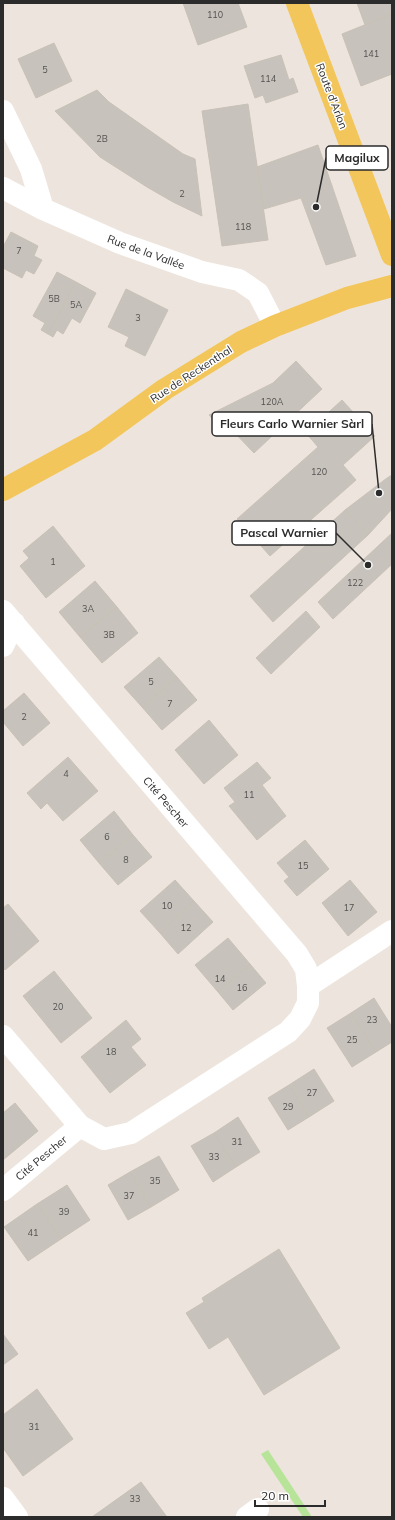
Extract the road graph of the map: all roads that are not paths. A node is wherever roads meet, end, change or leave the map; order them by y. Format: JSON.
{"nodes":[{"id":1,"x":297,"y":3,"type":"edge"},
{"id":2,"x":3,"y":111,"type":"edge"},
{"id":3,"x":3,"y":188,"type":"edge"},
{"id":4,"x":43,"y":209,"type":"junction"},
{"id":5,"x":392,"y":255,"type":"edge"},
{"id":6,"x":392,"y":286,"type":"edge"},
{"id":7,"x":275,"y":326,"type":"junction"},
{"id":8,"x":3,"y":490,"type":"edge"},
{"id":9,"x":8,"y":617,"type":"edge"},
{"id":10,"x":3,"y":646,"type":"edge"},
{"id":11,"x":392,"y":931,"type":"edge"},
{"id":12,"x":308,"y":986,"type":"junction"},
{"id":13,"x":3,"y":1036,"type":"edge"},
{"id":14,"x":80,"y":1126,"type":"junction"},
{"id":15,"x":3,"y":1190,"type":"edge"},
{"id":16,"x":3,"y":1498,"type":"edge"},
{"id":17,"x":17,"y":1517,"type":"edge"}],
"edges":[{"from":1,"to":5,"type":"main road","name":"Route d'Arlon"},
{"from":2,"to":4,"type":"street"},
{"from":3,"to":4,"type":"street","name":"Rue de la Vallée"},
{"from":4,"to":7,"type":"street","name":"Rue de la Vallée"},
{"from":6,"to":7,"type":"main road","name":"Rue de Reckenthal"},
{"from":7,"to":8,"type":"main road","name":"Rue de Reckenthal"},
{"from":9,"to":10,"type":"street","name":"Cité Pescher"},
{"from":9,"to":12,"type":"street","name":"Cité Pescher"},
{"from":11,"to":12,"type":"street"},
{"from":12,"to":14,"type":"street","name":"Cité Pescher"},
{"from":13,"to":14,"type":"street","name":"Cité Pescher"},
{"from":14,"to":15,"type":"street","name":"Cité Pescher"},
{"from":16,"to":17,"type":"street"}]}
